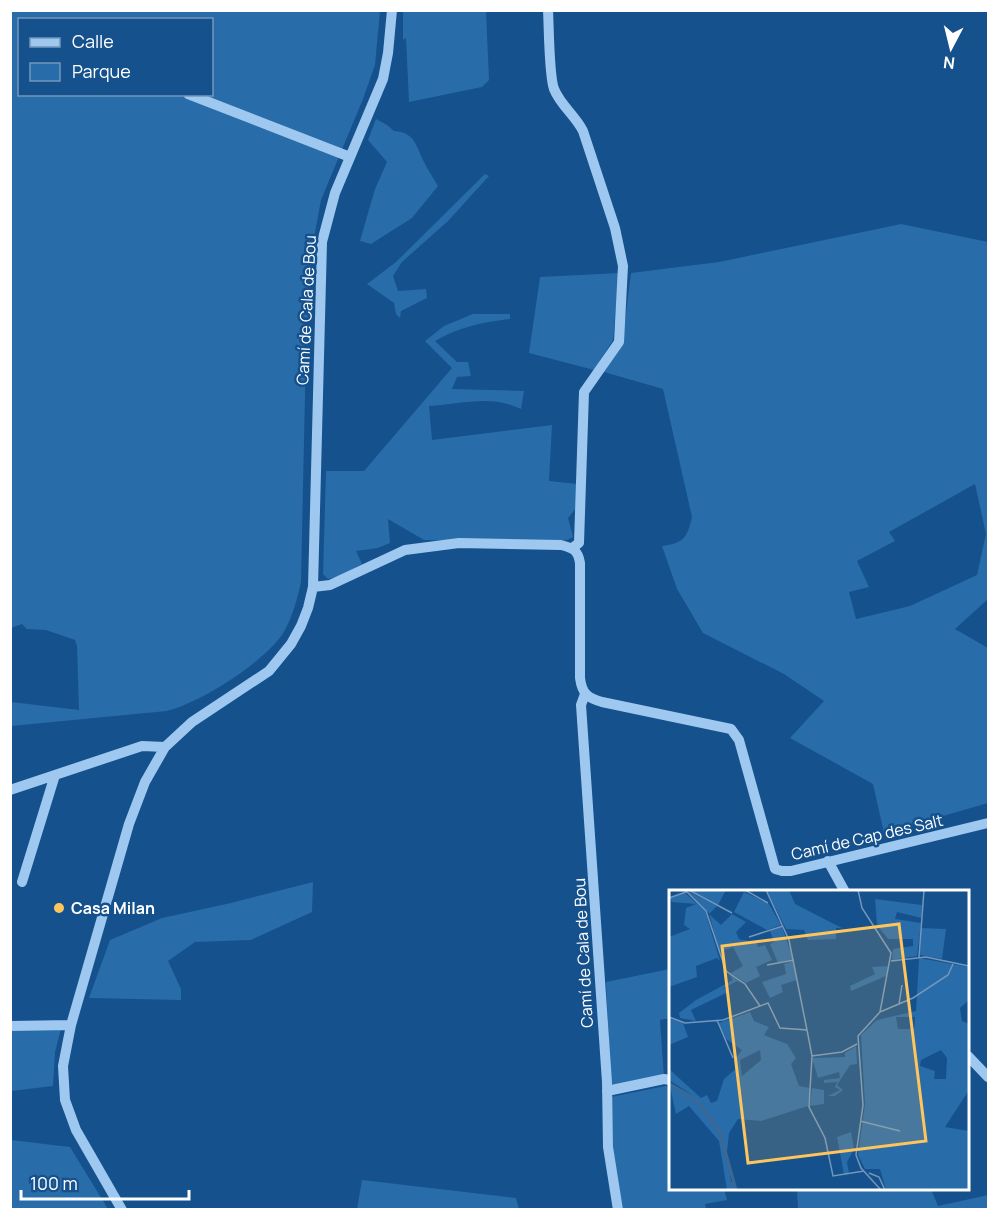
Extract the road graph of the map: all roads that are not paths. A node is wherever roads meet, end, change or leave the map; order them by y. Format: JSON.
{"nodes":[{"id":1,"x":392,"y":10,"type":"edge"},
{"id":2,"x":548,"y":10,"type":"edge"},
{"id":3,"x":193,"y":96,"type":"edge"},
{"id":4,"x":350,"y":157,"type":"junction"},
{"id":5,"x":572,"y":548,"type":"junction"},
{"id":6,"x":313,"y":586,"type":"junction"},
{"id":7,"x":585,"y":694,"type":"junction"},
{"id":8,"x":165,"y":747,"type":"junction"},
{"id":9,"x":55,"y":775,"type":"junction"},
{"id":10,"x":10,"y":790,"type":"edge"},
{"id":11,"x":988,"y":823,"type":"edge"},
{"id":12,"x":828,"y":861,"type":"junction"},
{"id":13,"x":22,"y":882,"type":"dead end"},
{"id":14,"x":844,"y":890,"type":"edge"},
{"id":15,"x":71,"y":1024,"type":"junction"},
{"id":16,"x":10,"y":1026,"type":"edge"},
{"id":17,"x":969,"y":1057,"type":"edge"},
{"id":18,"x":988,"y":1077,"type":"edge"},
{"id":19,"x":669,"y":1080,"type":"edge"},
{"id":20,"x":607,"y":1091,"type":"junction"},
{"id":21,"x":122,"y":1209,"type":"edge"},
{"id":22,"x":618,"y":1209,"type":"edge"}],
"edges":[{"from":1,"to":4,"type":"street","name":"Camí de Cala de Bou"},
{"from":2,"to":5,"type":"street"},
{"from":3,"to":4,"type":"street"},
{"from":4,"to":6,"type":"street","name":"Camí de Cala de Bou"},
{"from":5,"to":6,"type":"street"},
{"from":5,"to":7,"type":"street"},
{"from":6,"to":8,"type":"street"},
{"from":7,"to":12,"type":"street","name":"Camí de Cap des Salt"},
{"from":7,"to":20,"type":"street","name":"Camí de Cala de Bou"},
{"from":8,"to":9,"type":"street"},
{"from":8,"to":15,"type":"street"},
{"from":9,"to":10,"type":"street"},
{"from":9,"to":13,"type":"street"},
{"from":11,"to":12,"type":"street","name":"Camí de Cap des Salt"},
{"from":12,"to":14,"type":"street"},
{"from":15,"to":16,"type":"street"},
{"from":15,"to":21,"type":"street"},
{"from":17,"to":18,"type":"street"},
{"from":19,"to":20,"type":"street"},
{"from":20,"to":22,"type":"street","name":"Camí de Cala de Bou"}]}
